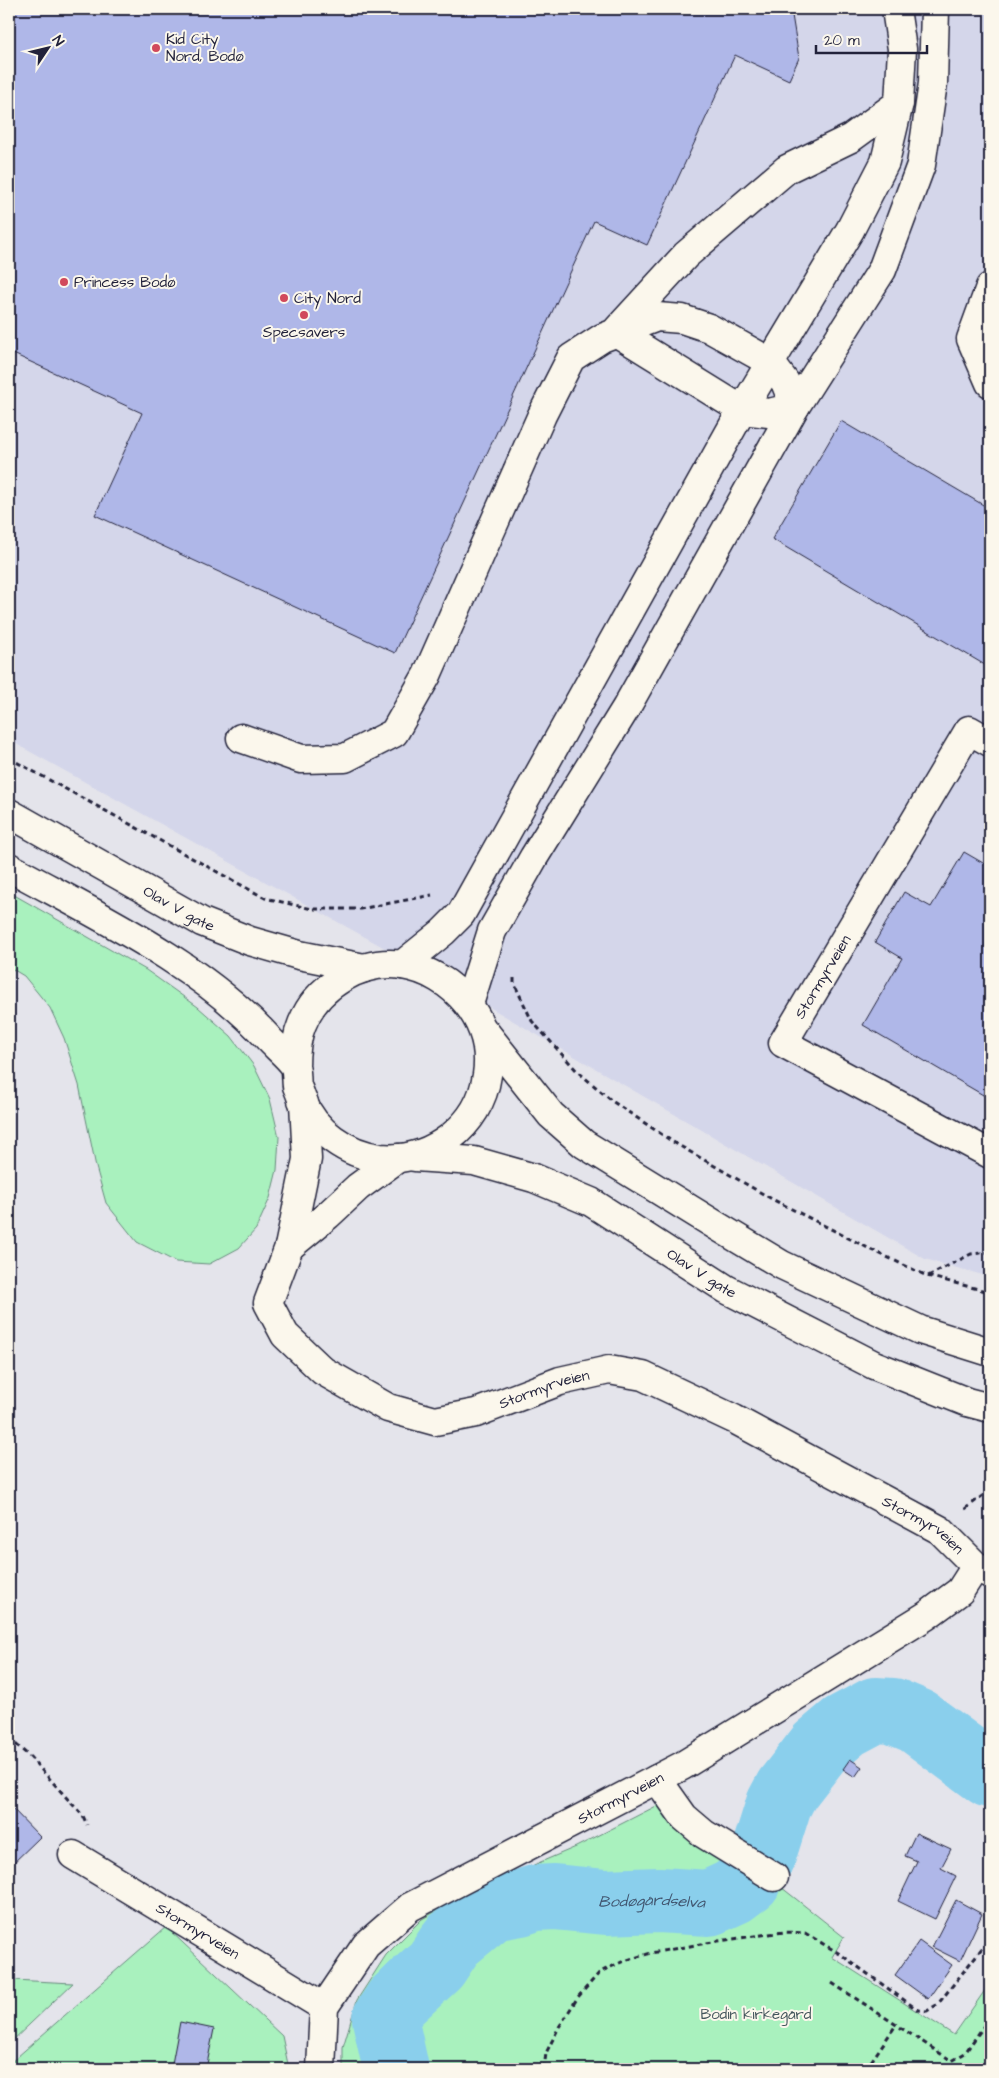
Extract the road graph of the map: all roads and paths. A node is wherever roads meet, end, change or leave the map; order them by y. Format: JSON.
{"nodes":[{"id":1,"x":896,"y":9,"type":"edge"},
{"id":2,"x":935,"y":9,"type":"edge"},
{"id":3,"x":899,"y":103,"type":"junction"},
{"id":4,"x":990,"y":287,"type":"edge"},
{"id":5,"x":616,"y":332,"type":"junction"},
{"id":6,"x":770,"y":362,"type":"junction"},
{"id":7,"x":990,"y":383,"type":"edge"},
{"id":8,"x":795,"y":407,"type":"junction"},
{"id":9,"x":742,"y":410,"type":"junction"},
{"id":10,"x":241,"y":738,"type":"dead end"},
{"id":11,"x":990,"y":742,"type":"edge"},
{"id":12,"x":9,"y":758,"type":"edge"},
{"id":13,"x":9,"y":813,"type":"edge"},
{"id":14,"x":9,"y":866,"type":"edge"},
{"id":15,"x":433,"y":895,"type":"dead end"},
{"id":16,"x":402,"y":965,"type":"junction"},
{"id":17,"x":364,"y":968,"type":"junction"},
{"id":18,"x":514,"y":973,"type":"dead end"},
{"id":19,"x":469,"y":1004,"type":"junction"},
{"id":20,"x":483,"y":1029,"type":"junction"},
{"id":21,"x":294,"y":1067,"type":"junction"},
{"id":22,"x":304,"y":1104,"type":"junction"},
{"id":23,"x":990,"y":1154,"type":"edge"},
{"id":24,"x":405,"y":1157,"type":"junction"},
{"id":25,"x":289,"y":1247,"type":"junction"},
{"id":26,"x":990,"y":1252,"type":"edge"},
{"id":27,"x":927,"y":1276,"type":"junction"},
{"id":28,"x":990,"y":1292,"type":"edge"},
{"id":29,"x":990,"y":1352,"type":"edge"},
{"id":30,"x":990,"y":1408,"type":"edge"},
{"id":31,"x":983,"y":1570,"type":"edge"},
{"id":32,"x":9,"y":1738,"type":"edge"},
{"id":33,"x":657,"y":1779,"type":"junction"},
{"id":34,"x":73,"y":1856,"type":"dead end"},
{"id":35,"x":109,"y":1877,"type":"junction"},
{"id":36,"x":774,"y":1877,"type":"dead end"},
{"id":37,"x":990,"y":1938,"type":"edge"},
{"id":38,"x":832,"y":1983,"type":"dead end"},
{"id":39,"x":324,"y":2007,"type":"junction"},
{"id":40,"x":990,"y":2017,"type":"edge"},
{"id":41,"x":896,"y":2026,"type":"junction"},
{"id":42,"x":321,"y":2069,"type":"edge"},
{"id":43,"x":544,"y":2069,"type":"edge"},
{"id":44,"x":866,"y":2069,"type":"edge"}],
"edges":[{"from":1,"to":3,"type":"main road"},
{"from":2,"to":8,"type":"main road"},
{"from":3,"to":5,"type":"main road"},
{"from":3,"to":6,"type":"main road"},
{"from":4,"to":7,"type":"main road"},
{"from":5,"to":6,"type":"main road"},
{"from":5,"to":9,"type":"main road"},
{"from":5,"to":10,"type":"main road"},
{"from":6,"to":8,"type":"main road"},
{"from":6,"to":9,"type":"main road"},
{"from":8,"to":9,"type":"main road"},
{"from":8,"to":19,"type":"main road"},
{"from":9,"to":16,"type":"main road"},
{"from":11,"to":23,"type":"main road","name":"Stormyrveien"},
{"from":12,"to":15,"type":"path"},
{"from":13,"to":17,"type":"main road","name":"Olav V gate"},
{"from":14,"to":21,"type":"main road"},
{"from":16,"to":17,"type":"main road","name":"Olav V gate"},
{"from":16,"to":19,"type":"main road","name":"Olav V gate"},
{"from":17,"to":21,"type":"main road","name":"Olav V gate"},
{"from":18,"to":27,"type":"path"},
{"from":19,"to":20,"type":"main road","name":"Olav V gate"},
{"from":20,"to":24,"type":"main road","name":"Olav V gate"},
{"from":20,"to":29,"type":"main road","name":"Olav V gate"},
{"from":21,"to":22,"type":"main road","name":"Olav V gate"},
{"from":22,"to":24,"type":"main road","name":"Olav V gate"},
{"from":22,"to":25,"type":"main road","name":"Stormyrveien"},
{"from":24,"to":25,"type":"main road"},
{"from":24,"to":30,"type":"main road","name":"Olav V gate"},
{"from":25,"to":31,"type":"main road","name":"Stormyrveien"},
{"from":26,"to":27,"type":"path"},
{"from":27,"to":28,"type":"path"},
{"from":31,"to":33,"type":"main road","name":"Stormyrveien"},
{"from":32,"to":35,"type":"path"},
{"from":33,"to":36,"type":"main road"},
{"from":33,"to":39,"type":"main road","name":"Stormyrveien"},
{"from":34,"to":35,"type":"main road","name":"Stormyrveien"},
{"from":35,"to":39,"type":"main road","name":"Stormyrveien"},
{"from":37,"to":43,"type":"path"},
{"from":38,"to":41,"type":"path"},
{"from":39,"to":42,"type":"main road"},
{"from":40,"to":41,"type":"path"},
{"from":41,"to":44,"type":"path"}]}
